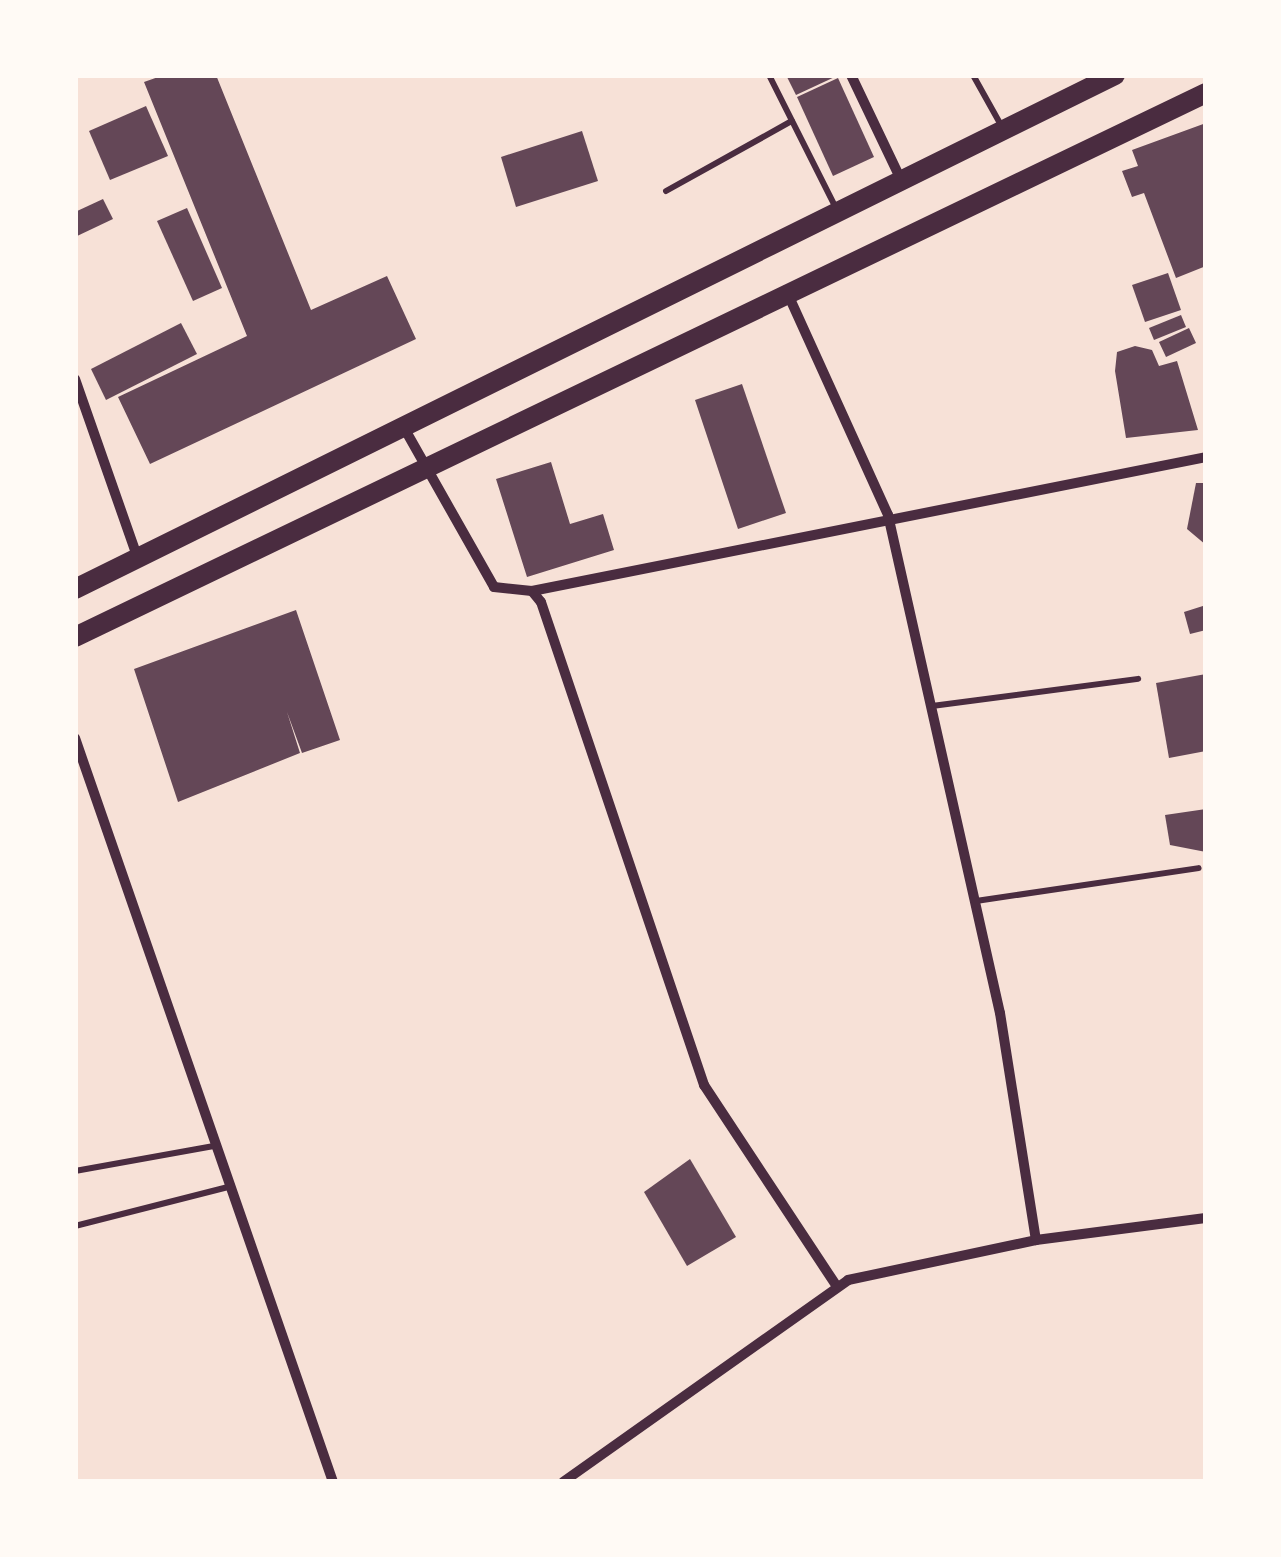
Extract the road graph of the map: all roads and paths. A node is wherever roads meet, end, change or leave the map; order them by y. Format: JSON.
{"nodes":[{"id":1,"x":770,"y":75,"type":"edge"},
{"id":2,"x":851,"y":75,"type":"edge"},
{"id":3,"x":973,"y":75,"type":"edge"},
{"id":4,"x":1115,"y":75,"type":"edge"},
{"id":5,"x":1206,"y":93,"type":"edge"},
{"id":6,"x":792,"y":122,"type":"junction"},
{"id":7,"x":1004,"y":130,"type":"junction"},
{"id":8,"x":901,"y":180,"type":"junction"},
{"id":9,"x":666,"y":190,"type":"dead end"},
{"id":10,"x":838,"y":211,"type":"junction"},
{"id":11,"x":786,"y":290,"type":"junction"},
{"id":12,"x":75,"y":378,"type":"edge"},
{"id":13,"x":403,"y":426,"type":"junction"},
{"id":14,"x":1206,"y":457,"type":"edge"},
{"id":15,"x":426,"y":471,"type":"junction"},
{"id":16,"x":888,"y":515,"type":"junction"},
{"id":17,"x":137,"y":556,"type":"junction"},
{"id":18,"x":75,"y":589,"type":"edge"},
{"id":19,"x":532,"y":592,"type":"junction"},
{"id":20,"x":75,"y":637,"type":"edge"},
{"id":21,"x":1138,"y":679,"type":"dead end"},
{"id":22,"x":931,"y":706,"type":"junction"},
{"id":23,"x":75,"y":738,"type":"edge"},
{"id":24,"x":1199,"y":868,"type":"dead end"},
{"id":25,"x":974,"y":901,"type":"junction"},
{"id":26,"x":214,"y":1146,"type":"junction"},
{"id":27,"x":75,"y":1171,"type":"edge"},
{"id":28,"x":228,"y":1186,"type":"junction"},
{"id":29,"x":1206,"y":1218,"type":"edge"},
{"id":30,"x":75,"y":1226,"type":"edge"},
{"id":31,"x":1036,"y":1240,"type":"junction"},
{"id":32,"x":836,"y":1285,"type":"junction"},
{"id":33,"x":333,"y":1482,"type":"edge"},
{"id":34,"x":563,"y":1482,"type":"edge"}],
"edges":[{"from":1,"to":6,"type":"lane"},
{"from":2,"to":8,"type":"street"},
{"from":3,"to":7,"type":"lane"},
{"from":4,"to":7,"type":"highway"},
{"from":5,"to":11,"type":"highway"},
{"from":6,"to":9,"type":"lane"},
{"from":6,"to":10,"type":"lane"},
{"from":7,"to":8,"type":"highway"},
{"from":8,"to":10,"type":"highway"},
{"from":10,"to":13,"type":"highway"},
{"from":11,"to":15,"type":"highway"},
{"from":11,"to":16,"type":"street"},
{"from":12,"to":17,"type":"street"},
{"from":13,"to":15,"type":"street"},
{"from":13,"to":17,"type":"highway"},
{"from":14,"to":16,"type":"street"},
{"from":15,"to":19,"type":"street"},
{"from":15,"to":20,"type":"highway"},
{"from":16,"to":19,"type":"street"},
{"from":16,"to":22,"type":"street"},
{"from":17,"to":18,"type":"highway"},
{"from":19,"to":32,"type":"street"},
{"from":21,"to":22,"type":"lane"},
{"from":22,"to":25,"type":"street"},
{"from":23,"to":26,"type":"street"},
{"from":24,"to":25,"type":"lane"},
{"from":25,"to":31,"type":"street"},
{"from":26,"to":27,"type":"lane"},
{"from":26,"to":28,"type":"street"},
{"from":28,"to":30,"type":"lane"},
{"from":28,"to":33,"type":"street"},
{"from":29,"to":31,"type":"street"},
{"from":31,"to":32,"type":"street"},
{"from":32,"to":34,"type":"street"}]}
